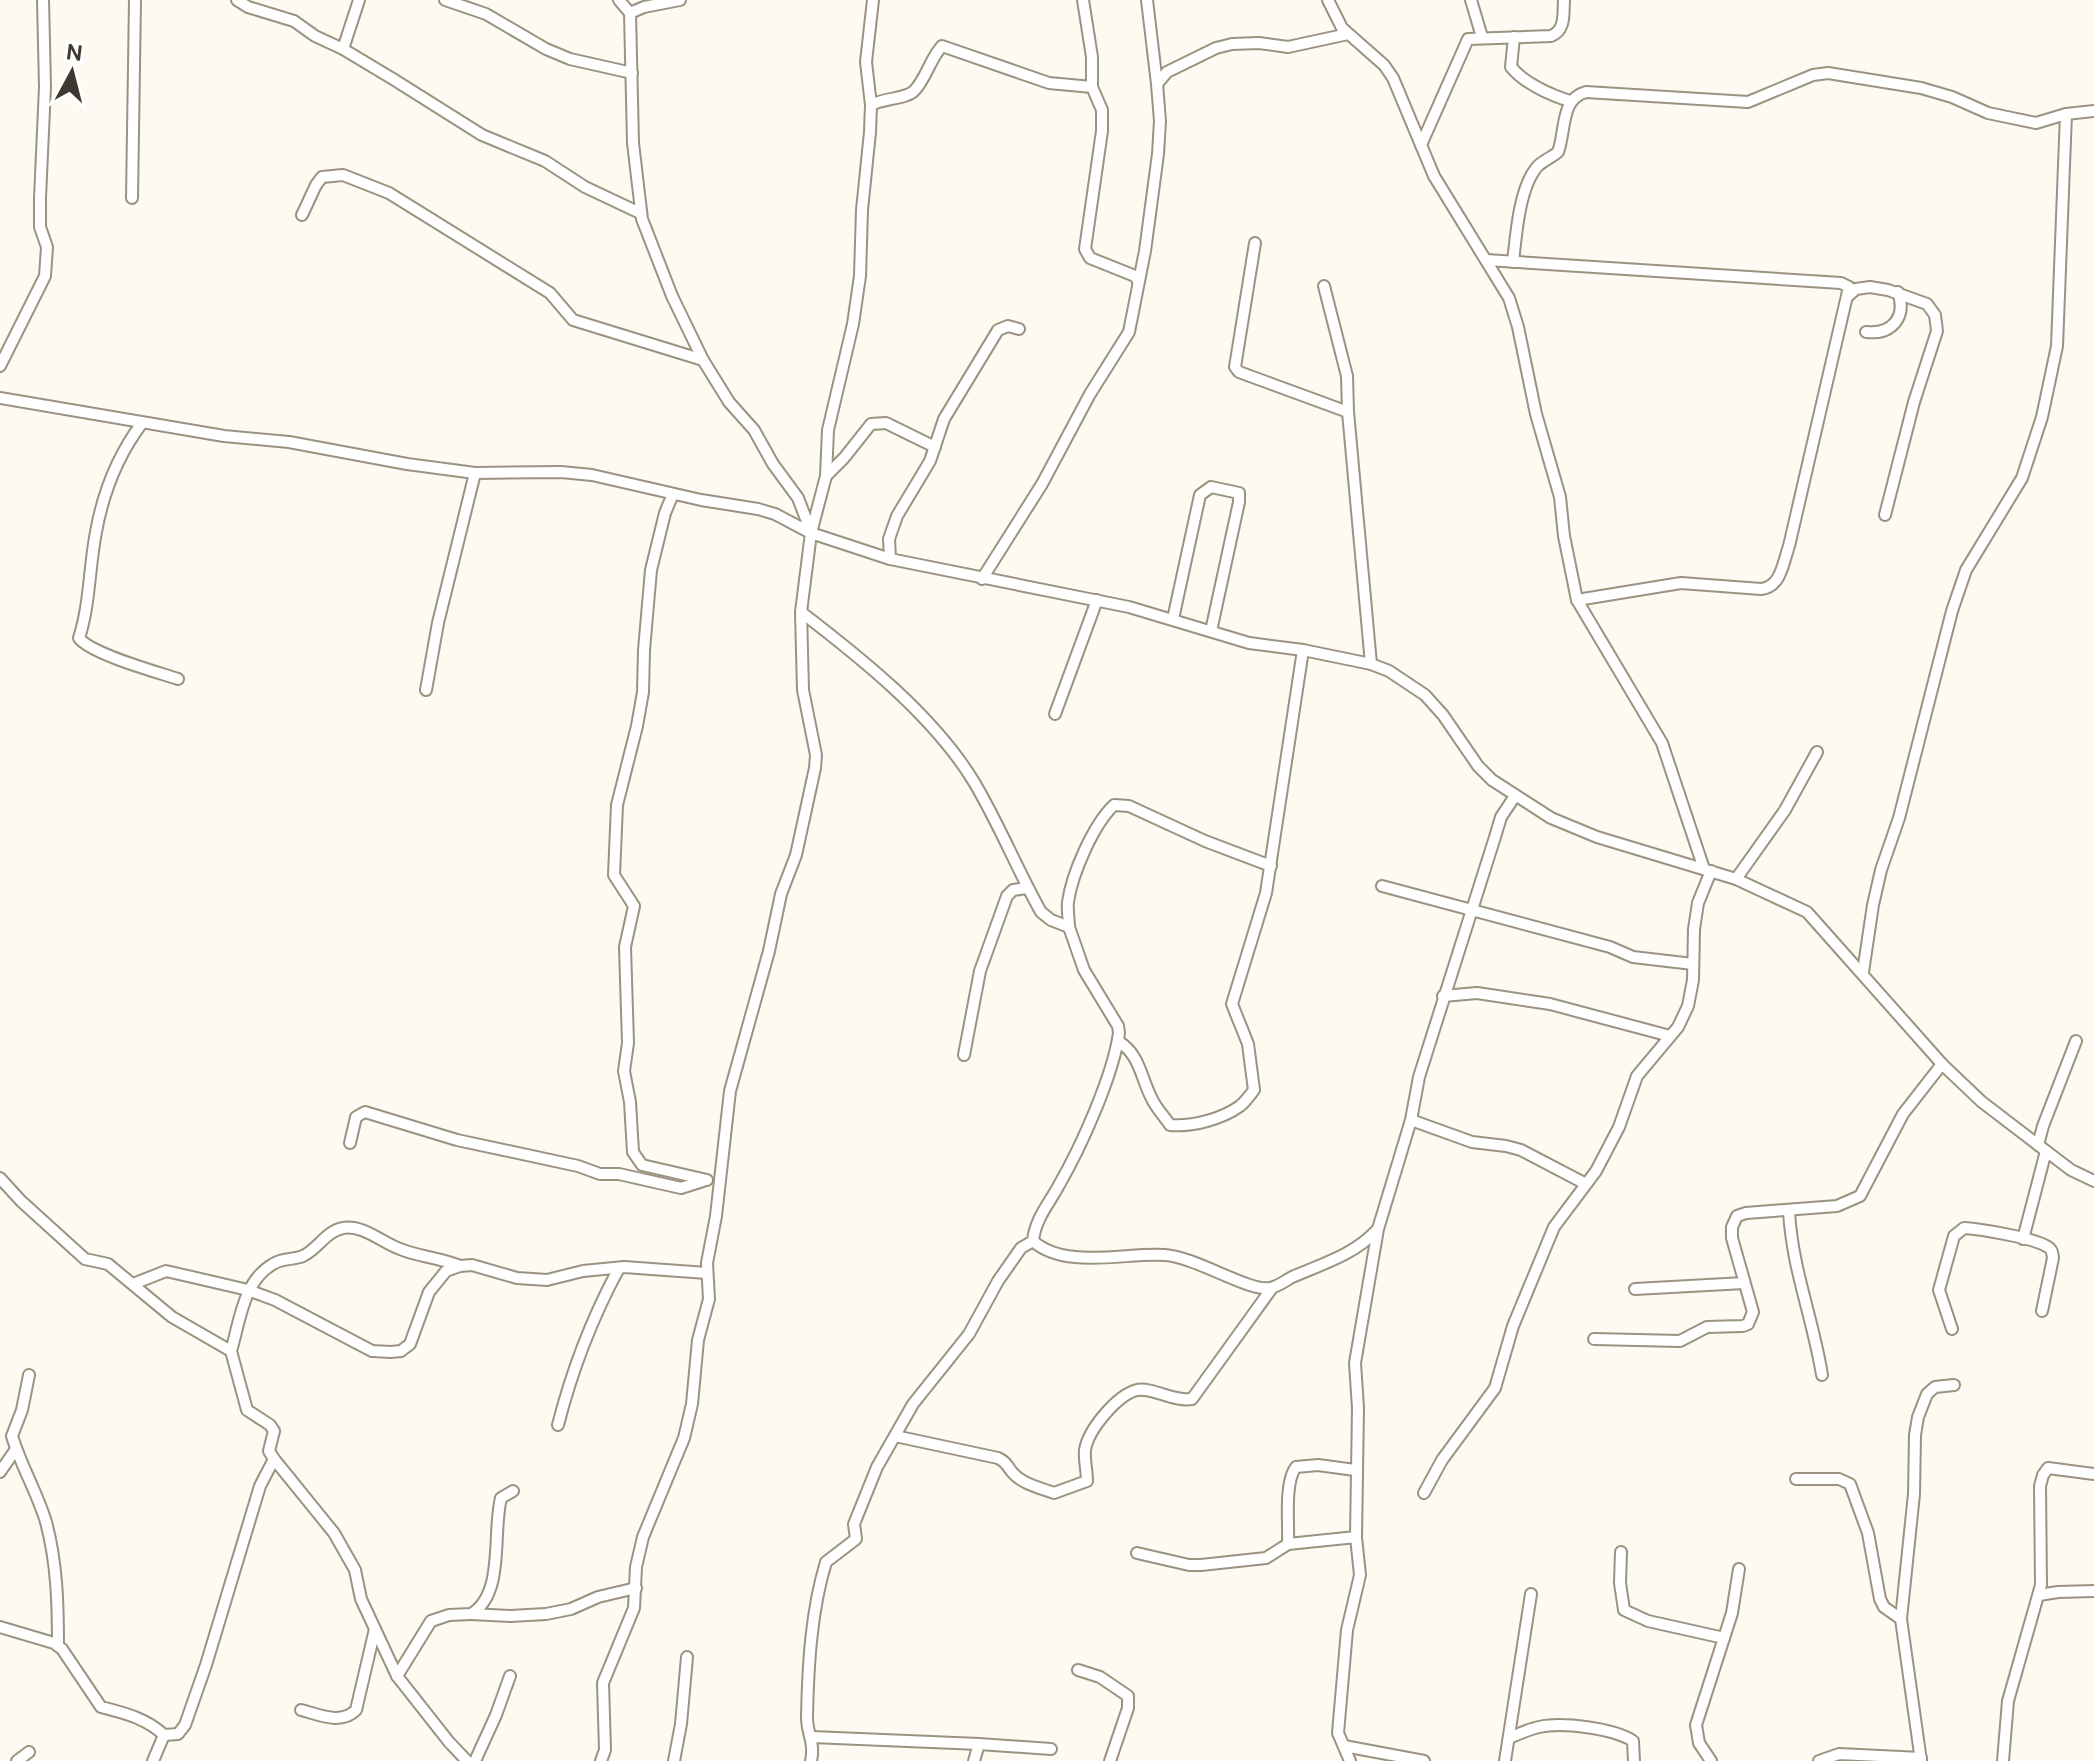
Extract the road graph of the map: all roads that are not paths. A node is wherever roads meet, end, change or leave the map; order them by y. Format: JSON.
{"nodes":[{"id":1,"x":43,"y":0,"type":"edge"},
{"id":2,"x":135,"y":0,"type":"edge"},
{"id":3,"x":237,"y":0,"type":"edge"},
{"id":4,"x":359,"y":0,"type":"edge"},
{"id":5,"x":445,"y":0,"type":"edge"},
{"id":6,"x":619,"y":0,"type":"edge"},
{"id":7,"x":680,"y":0,"type":"edge"},
{"id":8,"x":873,"y":0,"type":"edge"},
{"id":9,"x":1083,"y":0,"type":"edge"},
{"id":10,"x":1147,"y":0,"type":"edge"},
{"id":11,"x":1328,"y":0,"type":"edge"},
{"id":12,"x":1471,"y":0,"type":"edge"},
{"id":13,"x":1564,"y":0,"type":"edge"},
{"id":14,"x":630,"y":13,"type":"junction"},
{"id":15,"x":1348,"y":34,"type":"junction"},
{"id":16,"x":1482,"y":37,"type":"junction"},
{"id":17,"x":1514,"y":37,"type":"junction"},
{"id":18,"x":343,"y":49,"type":"junction"},
{"id":19,"x":632,"y":73,"type":"junction"},
{"id":20,"x":1157,"y":84,"type":"junction"},
{"id":21,"x":1092,"y":87,"type":"junction"},
{"id":22,"x":1570,"y":101,"type":"junction"},
{"id":23,"x":871,"y":105,"type":"junction"},
{"id":24,"x":2094,"y":111,"type":"edge"},
{"id":25,"x":2066,"y":114,"type":"junction"},
{"id":26,"x":1421,"y":145,"type":"junction"},
{"id":27,"x":132,"y":198,"type":"dead end"},
{"id":28,"x":640,"y":213,"type":"junction"},
{"id":29,"x":302,"y":215,"type":"dead end"},
{"id":30,"x":1255,"y":243,"type":"dead end"},
{"id":31,"x":1486,"y":260,"type":"junction"},
{"id":32,"x":1513,"y":262,"type":"junction"},
{"id":33,"x":1138,"y":281,"type":"junction"},
{"id":34,"x":1324,"y":286,"type":"dead end"},
{"id":35,"x":1898,"y":292,"type":"junction"},
{"id":36,"x":1847,"y":297,"type":"junction"},
{"id":37,"x":1019,"y":329,"type":"dead end"},
{"id":38,"x":1866,"y":332,"type":"dead end"},
{"id":39,"x":703,"y":360,"type":"junction"},
{"id":40,"x":0,"y":366,"type":"edge"},
{"id":41,"x":0,"y":398,"type":"edge"},
{"id":42,"x":1348,"y":412,"type":"junction"},
{"id":43,"x":142,"y":423,"type":"junction"},
{"id":44,"x":935,"y":447,"type":"junction"},
{"id":45,"x":475,"y":473,"type":"junction"},
{"id":46,"x":826,"y":476,"type":"junction"},
{"id":47,"x":673,"y":494,"type":"junction"},
{"id":48,"x":1885,"y":515,"type":"dead end"},
{"id":49,"x":811,"y":533,"type":"junction"},
{"id":50,"x":890,"y":559,"type":"junction"},
{"id":51,"x":982,"y":579,"type":"junction"},
{"id":52,"x":1097,"y":600,"type":"junction"},
{"id":53,"x":1577,"y":600,"type":"junction"},
{"id":54,"x":801,"y":612,"type":"junction"},
{"id":55,"x":1173,"y":619,"type":"junction"},
{"id":56,"x":1211,"y":631,"type":"junction"},
{"id":57,"x":1303,"y":650,"type":"junction"},
{"id":58,"x":1371,"y":664,"type":"junction"},
{"id":59,"x":178,"y":679,"type":"dead end"},
{"id":60,"x":426,"y":690,"type":"dead end"},
{"id":61,"x":1055,"y":714,"type":"dead end"},
{"id":62,"x":1817,"y":752,"type":"dead end"},
{"id":63,"x":1515,"y":796,"type":"junction"},
{"id":64,"x":1271,"y":866,"type":"junction"},
{"id":65,"x":1708,"y":870,"type":"junction"},
{"id":66,"x":1736,"y":879,"type":"junction"},
{"id":67,"x":1382,"y":886,"type":"dead end"},
{"id":68,"x":1027,"y":888,"type":"junction"},
{"id":69,"x":1473,"y":910,"type":"junction"},
{"id":70,"x":1069,"y":927,"type":"junction"},
{"id":71,"x":1693,"y":964,"type":"junction"},
{"id":72,"x":1863,"y":972,"type":"junction"},
{"id":73,"x":1443,"y":996,"type":"junction"},
{"id":74,"x":1670,"y":1036,"type":"junction"},
{"id":75,"x":1118,"y":1041,"type":"junction"},
{"id":76,"x":2076,"y":1041,"type":"dead end"},
{"id":77,"x":964,"y":1055,"type":"dead end"},
{"id":78,"x":1942,"y":1064,"type":"junction"},
{"id":79,"x":1411,"y":1120,"type":"junction"},
{"id":80,"x":350,"y":1143,"type":"dead end"},
{"id":81,"x":2042,"y":1148,"type":"junction"},
{"id":82,"x":719,"y":1175,"type":"junction"},
{"id":83,"x":0,"y":1178,"type":"edge"},
{"id":84,"x":707,"y":1180,"type":"junction"},
{"id":85,"x":2094,"y":1181,"type":"edge"},
{"id":86,"x":1586,"y":1184,"type":"junction"},
{"id":87,"x":1789,"y":1211,"type":"junction"},
{"id":88,"x":1378,"y":1229,"type":"junction"},
{"id":89,"x":2023,"y":1239,"type":"junction"},
{"id":90,"x":1033,"y":1241,"type":"junction"},
{"id":91,"x":460,"y":1266,"type":"junction"},
{"id":92,"x":619,"y":1268,"type":"junction"},
{"id":93,"x":707,"y":1273,"type":"junction"},
{"id":94,"x":1744,"y":1283,"type":"junction"},
{"id":95,"x":133,"y":1284,"type":"junction"},
{"id":96,"x":1272,"y":1288,"type":"junction"},
{"id":97,"x":1635,"y":1289,"type":"dead end"},
{"id":98,"x":248,"y":1290,"type":"junction"},
{"id":99,"x":2042,"y":1311,"type":"dead end"},
{"id":100,"x":1952,"y":1329,"type":"dead end"},
{"id":101,"x":1594,"y":1339,"type":"dead end"},
{"id":102,"x":231,"y":1351,"type":"junction"},
{"id":103,"x":29,"y":1375,"type":"dead end"},
{"id":104,"x":1822,"y":1375,"type":"dead end"},
{"id":105,"x":1954,"y":1385,"type":"dead end"},
{"id":106,"x":558,"y":1425,"type":"dead end"},
{"id":107,"x":895,"y":1436,"type":"junction"},
{"id":108,"x":16,"y":1449,"type":"junction"},
{"id":109,"x":274,"y":1459,"type":"junction"},
{"id":110,"x":1355,"y":1470,"type":"junction"},
{"id":111,"x":0,"y":1472,"type":"edge"},
{"id":112,"x":2094,"y":1474,"type":"edge"},
{"id":113,"x":1796,"y":1479,"type":"dead end"},
{"id":114,"x":513,"y":1491,"type":"dead end"},
{"id":115,"x":1424,"y":1493,"type":"dead end"},
{"id":116,"x":1356,"y":1537,"type":"junction"},
{"id":117,"x":1288,"y":1544,"type":"junction"},
{"id":118,"x":1621,"y":1552,"type":"dead end"},
{"id":119,"x":1137,"y":1553,"type":"dead end"},
{"id":120,"x":1739,"y":1569,"type":"dead end"},
{"id":121,"x":636,"y":1588,"type":"junction"},
{"id":122,"x":2094,"y":1591,"type":"edge"},
{"id":123,"x":1531,"y":1594,"type":"dead end"},
{"id":124,"x":2039,"y":1595,"type":"junction"},
{"id":125,"x":471,"y":1614,"type":"junction"},
{"id":126,"x":1901,"y":1619,"type":"junction"},
{"id":127,"x":0,"y":1627,"type":"edge"},
{"id":128,"x":375,"y":1629,"type":"junction"},
{"id":129,"x":1724,"y":1638,"type":"junction"},
{"id":130,"x":58,"y":1646,"type":"junction"},
{"id":131,"x":687,"y":1657,"type":"dead end"},
{"id":132,"x":1078,"y":1670,"type":"dead end"},
{"id":133,"x":397,"y":1676,"type":"junction"},
{"id":134,"x":510,"y":1676,"type":"dead end"},
{"id":135,"x":301,"y":1710,"type":"dead end"},
{"id":136,"x":164,"y":1735,"type":"junction"},
{"id":137,"x":812,"y":1737,"type":"junction"},
{"id":138,"x":1509,"y":1738,"type":"junction"},
{"id":139,"x":979,"y":1744,"type":"junction"},
{"id":140,"x":1344,"y":1746,"type":"junction"},
{"id":141,"x":1051,"y":1749,"type":"dead end"},
{"id":142,"x":29,"y":1752,"type":"dead end"},
{"id":143,"x":1921,"y":1759,"type":"edge"},
{"id":144,"x":17,"y":1761,"type":"edge"},
{"id":145,"x":153,"y":1761,"type":"edge"},
{"id":146,"x":467,"y":1761,"type":"edge"},
{"id":147,"x":475,"y":1761,"type":"edge"},
{"id":148,"x":601,"y":1761,"type":"edge"},
{"id":149,"x":674,"y":1761,"type":"edge"},
{"id":150,"x":811,"y":1761,"type":"edge"},
{"id":151,"x":974,"y":1761,"type":"edge"},
{"id":152,"x":1110,"y":1761,"type":"edge"},
{"id":153,"x":1350,"y":1761,"type":"edge"},
{"id":154,"x":1424,"y":1761,"type":"edge"},
{"id":155,"x":1505,"y":1761,"type":"edge"},
{"id":156,"x":1634,"y":1761,"type":"edge"},
{"id":157,"x":1711,"y":1761,"type":"edge"},
{"id":158,"x":1819,"y":1761,"type":"edge"},
{"id":159,"x":2003,"y":1761,"type":"edge"}],
"edges":[{"from":1,"to":40,"type":"street"},
{"from":2,"to":27,"type":"street"},
{"from":3,"to":18,"type":"street"},
{"from":4,"to":18,"type":"street"},
{"from":5,"to":19,"type":"street"},
{"from":6,"to":14,"type":"street"},
{"from":7,"to":14,"type":"street"},
{"from":8,"to":23,"type":"street"},
{"from":9,"to":21,"type":"street"},
{"from":10,"to":20,"type":"street"},
{"from":11,"to":15,"type":"street"},
{"from":12,"to":16,"type":"street"},
{"from":13,"to":17,"type":"street"},
{"from":14,"to":19,"type":"street"},
{"from":15,"to":20,"type":"street"},
{"from":15,"to":26,"type":"street"},
{"from":16,"to":17,"type":"street"},
{"from":16,"to":26,"type":"street"},
{"from":17,"to":22,"type":"street"},
{"from":18,"to":28,"type":"street"},
{"from":19,"to":28,"type":"street"},
{"from":20,"to":33,"type":"street"},
{"from":21,"to":23,"type":"street"},
{"from":21,"to":33,"type":"street"},
{"from":22,"to":25,"type":"street"},
{"from":22,"to":32,"type":"street"},
{"from":23,"to":46,"type":"street"},
{"from":24,"to":25,"type":"street"},
{"from":25,"to":72,"type":"street"},
{"from":26,"to":31,"type":"street"},
{"from":28,"to":39,"type":"street"},
{"from":29,"to":39,"type":"street"},
{"from":30,"to":42,"type":"street"},
{"from":31,"to":32,"type":"street"},
{"from":31,"to":53,"type":"street"},
{"from":32,"to":36,"type":"street"},
{"from":33,"to":51,"type":"street"},
{"from":34,"to":42,"type":"street"},
{"from":35,"to":36,"type":"street"},
{"from":35,"to":38,"type":"street"},
{"from":35,"to":48,"type":"street"},
{"from":36,"to":53,"type":"street"},
{"from":37,"to":44,"type":"street"},
{"from":39,"to":49,"type":"street"},
{"from":41,"to":43,"type":"street"},
{"from":42,"to":58,"type":"street"},
{"from":43,"to":45,"type":"street"},
{"from":43,"to":59,"type":"street"},
{"from":44,"to":46,"type":"street"},
{"from":44,"to":50,"type":"street"},
{"from":45,"to":47,"type":"street"},
{"from":45,"to":60,"type":"street"},
{"from":46,"to":49,"type":"street"},
{"from":47,"to":49,"type":"street"},
{"from":47,"to":84,"type":"street"},
{"from":49,"to":50,"type":"street"},
{"from":49,"to":54,"type":"street"},
{"from":50,"to":51,"type":"street"},
{"from":51,"to":52,"type":"street"},
{"from":52,"to":55,"type":"street"},
{"from":52,"to":61,"type":"street"},
{"from":53,"to":65,"type":"street"},
{"from":54,"to":68,"type":"street"},
{"from":54,"to":82,"type":"street"},
{"from":55,"to":56,"type":"street"},
{"from":55,"to":56,"type":"street"},
{"from":56,"to":57,"type":"street"},
{"from":57,"to":58,"type":"street"},
{"from":57,"to":64,"type":"street"},
{"from":58,"to":63,"type":"street"},
{"from":62,"to":66,"type":"street"},
{"from":63,"to":65,"type":"street"},
{"from":63,"to":69,"type":"street"},
{"from":64,"to":70,"type":"street"},
{"from":64,"to":75,"type":"street"},
{"from":65,"to":66,"type":"street"},
{"from":65,"to":71,"type":"street"},
{"from":66,"to":72,"type":"street"},
{"from":67,"to":69,"type":"street"},
{"from":68,"to":70,"type":"street"},
{"from":68,"to":77,"type":"street"},
{"from":69,"to":71,"type":"street"},
{"from":69,"to":73,"type":"street"},
{"from":70,"to":75,"type":"street"},
{"from":71,"to":74,"type":"street"},
{"from":72,"to":78,"type":"street"},
{"from":73,"to":74,"type":"street"},
{"from":73,"to":79,"type":"street"},
{"from":74,"to":86,"type":"street"},
{"from":75,"to":90,"type":"street"},
{"from":76,"to":81,"type":"street"},
{"from":78,"to":81,"type":"street"},
{"from":78,"to":87,"type":"street"},
{"from":79,"to":86,"type":"street"},
{"from":79,"to":88,"type":"street"},
{"from":80,"to":84,"type":"street"},
{"from":81,"to":85,"type":"street"},
{"from":81,"to":89,"type":"street"},
{"from":82,"to":84,"type":"street"},
{"from":82,"to":93,"type":"street"},
{"from":83,"to":95,"type":"street"},
{"from":86,"to":115,"type":"street"},
{"from":87,"to":94,"type":"street"},
{"from":87,"to":104,"type":"street"},
{"from":88,"to":96,"type":"street"},
{"from":88,"to":110,"type":"street"},
{"from":89,"to":99,"type":"street"},
{"from":89,"to":100,"type":"street"},
{"from":90,"to":96,"type":"street"},
{"from":90,"to":107,"type":"street"},
{"from":91,"to":92,"type":"street"},
{"from":91,"to":98,"type":"street"},
{"from":91,"to":98,"type":"street"},
{"from":92,"to":93,"type":"street"},
{"from":92,"to":106,"type":"street"},
{"from":93,"to":121,"type":"street"},
{"from":94,"to":97,"type":"street"},
{"from":94,"to":101,"type":"street"},
{"from":95,"to":98,"type":"street"},
{"from":95,"to":102,"type":"street"},
{"from":96,"to":107,"type":"street"},
{"from":98,"to":102,"type":"street"},
{"from":102,"to":109,"type":"street"},
{"from":103,"to":108,"type":"street"},
{"from":105,"to":126,"type":"street"},
{"from":107,"to":137,"type":"street"},
{"from":108,"to":111,"type":"street"},
{"from":108,"to":130,"type":"street"},
{"from":109,"to":128,"type":"street"},
{"from":109,"to":136,"type":"street"},
{"from":110,"to":116,"type":"street"},
{"from":110,"to":117,"type":"street"},
{"from":112,"to":124,"type":"street"},
{"from":113,"to":126,"type":"street"},
{"from":114,"to":125,"type":"street"},
{"from":116,"to":117,"type":"street"},
{"from":116,"to":140,"type":"street"},
{"from":117,"to":119,"type":"street"},
{"from":118,"to":129,"type":"street"},
{"from":120,"to":129,"type":"street"},
{"from":121,"to":125,"type":"street"},
{"from":121,"to":148,"type":"street"},
{"from":122,"to":124,"type":"street"},
{"from":123,"to":138,"type":"street"},
{"from":124,"to":159,"type":"street"},
{"from":125,"to":133,"type":"street"},
{"from":126,"to":143,"type":"street"},
{"from":127,"to":130,"type":"street"},
{"from":128,"to":133,"type":"street"},
{"from":128,"to":135,"type":"street"},
{"from":129,"to":157,"type":"street"},
{"from":130,"to":136,"type":"street"},
{"from":131,"to":149,"type":"street"},
{"from":132,"to":152,"type":"street"},
{"from":133,"to":146,"type":"street"},
{"from":134,"to":147,"type":"street"},
{"from":136,"to":145,"type":"street"},
{"from":137,"to":139,"type":"street"},
{"from":137,"to":150,"type":"street"},
{"from":138,"to":155,"type":"street"},
{"from":138,"to":156,"type":"street"},
{"from":139,"to":141,"type":"street"},
{"from":139,"to":151,"type":"street"},
{"from":140,"to":153,"type":"street"},
{"from":140,"to":154,"type":"street"},
{"from":142,"to":144,"type":"street"},
{"from":143,"to":158,"type":"street"}]}
